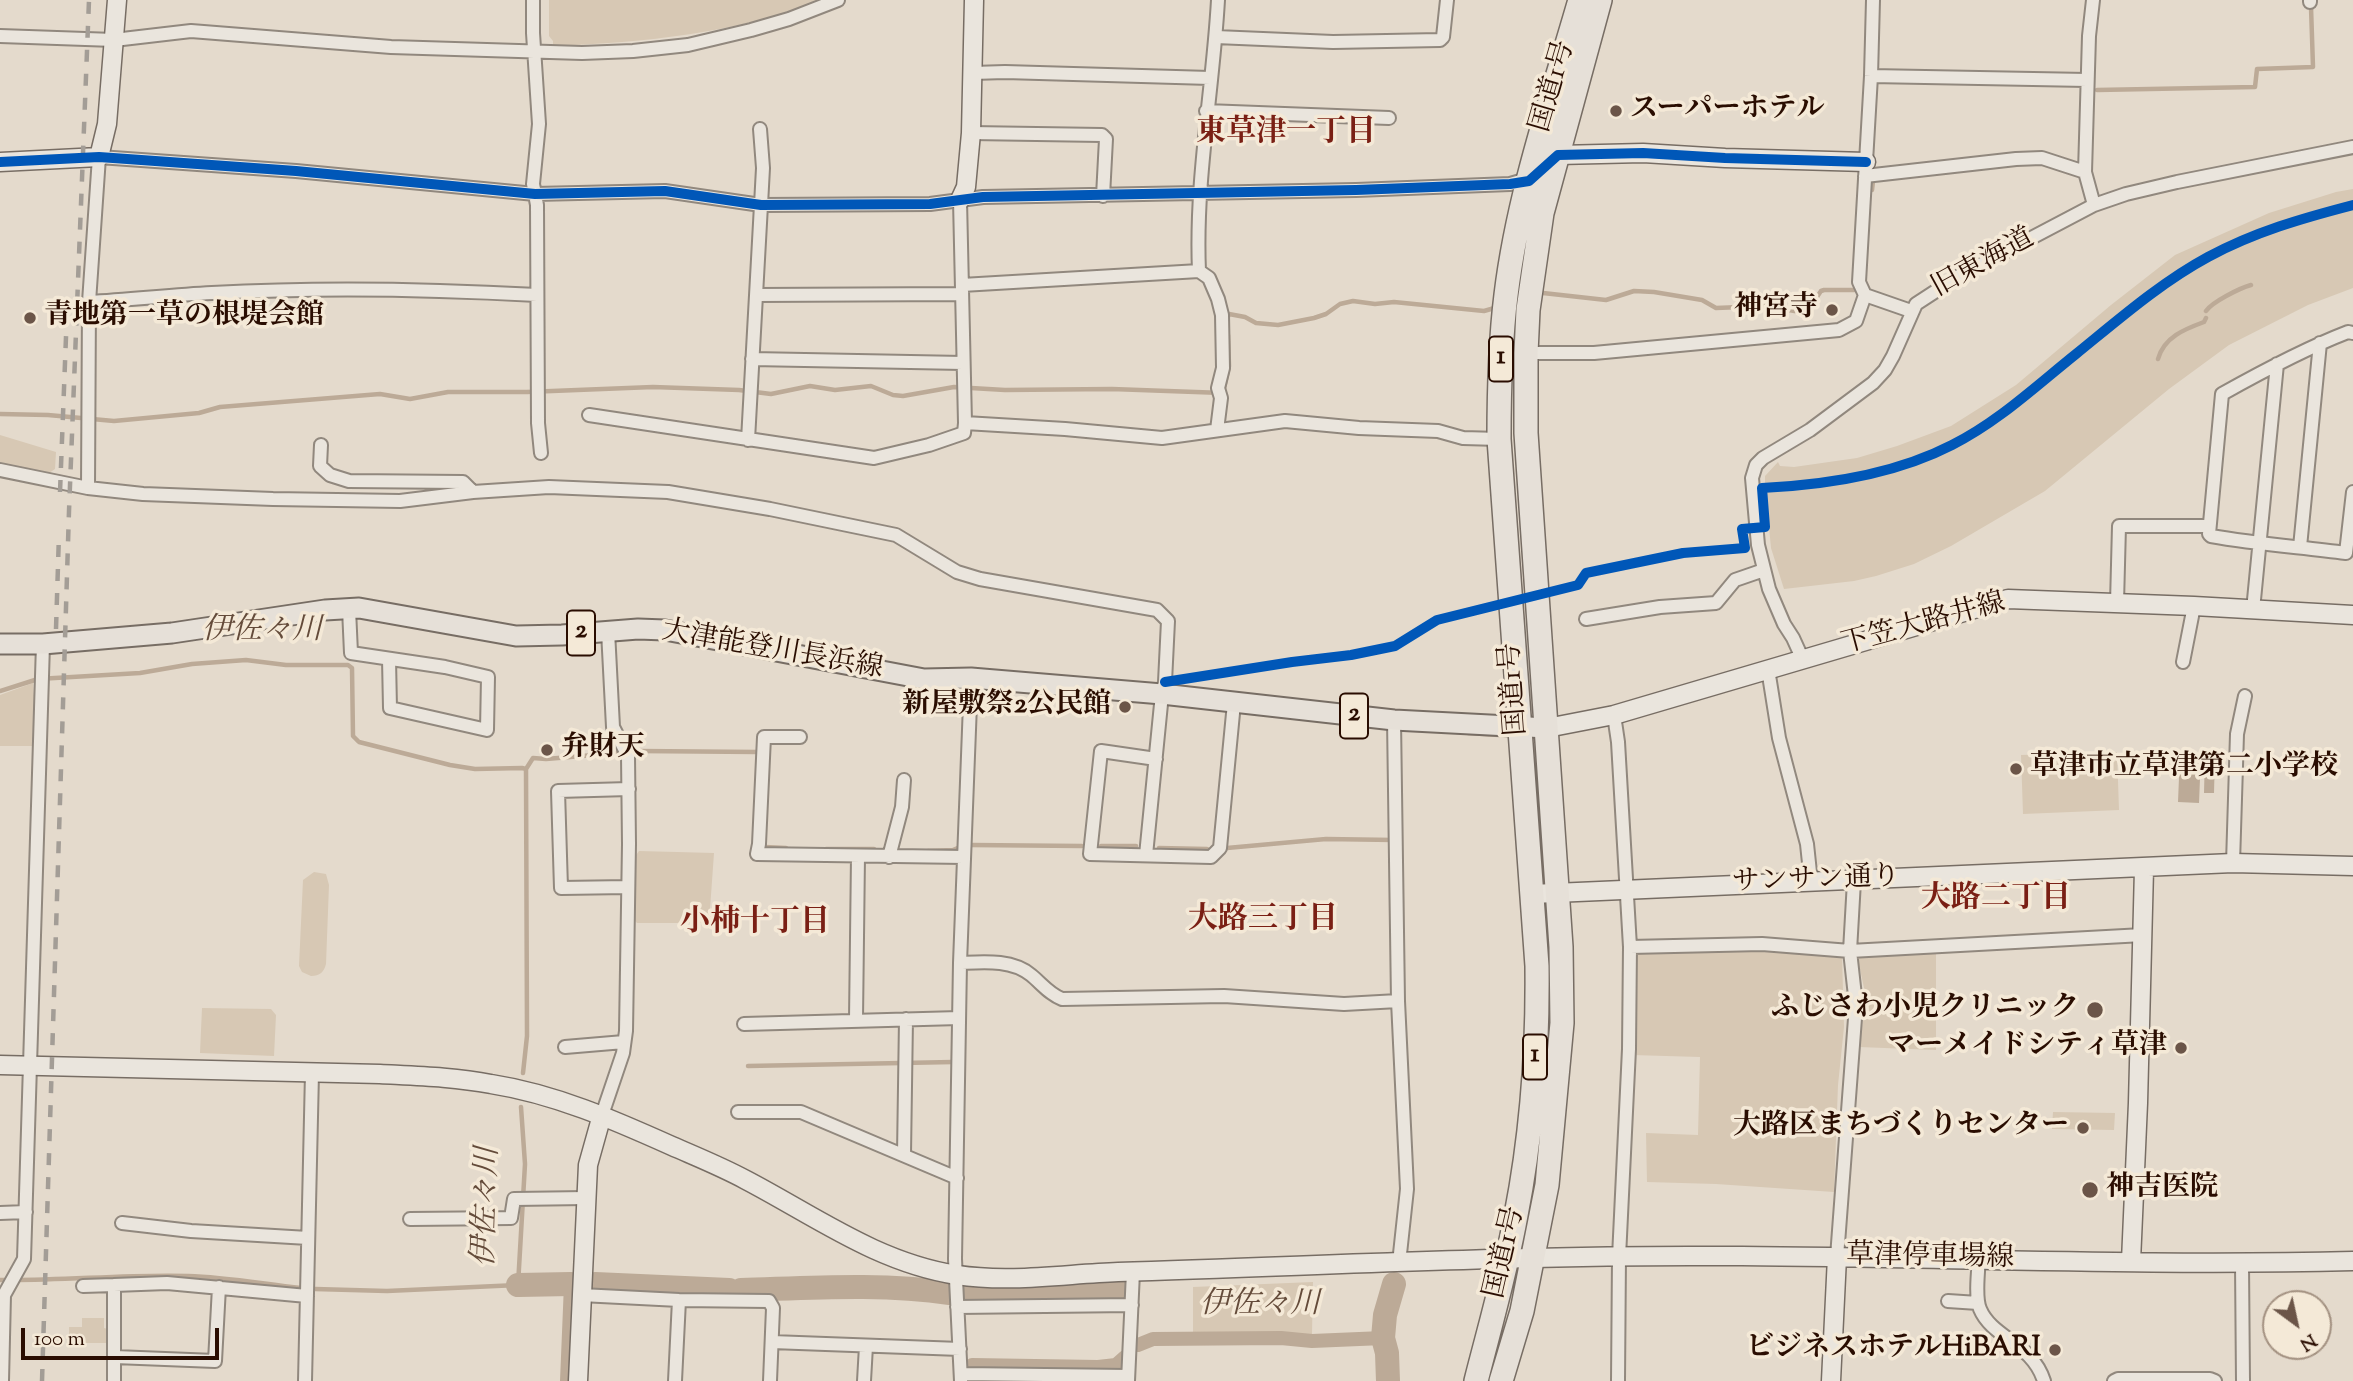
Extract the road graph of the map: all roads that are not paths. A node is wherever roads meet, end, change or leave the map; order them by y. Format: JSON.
{"nodes":[{"id":1,"x":117,"y":0,"type":"edge"},
{"id":2,"x":533,"y":0,"type":"edge"},
{"id":3,"x":838,"y":0,"type":"edge"},
{"id":4,"x":974,"y":0,"type":"edge"},
{"id":5,"x":1218,"y":0,"type":"edge"},
{"id":6,"x":1447,"y":0,"type":"edge"},
{"id":7,"x":1580,"y":0,"type":"edge"},
{"id":8,"x":1600,"y":0,"type":"edge"},
{"id":9,"x":1873,"y":0,"type":"edge"},
{"id":10,"x":2093,"y":0,"type":"edge"},
{"id":11,"x":0,"y":36,"type":"edge"},
{"id":12,"x":1216,"y":37,"type":"junction"},
{"id":13,"x":114,"y":40,"type":"junction"},
{"id":14,"x":534,"y":52,"type":"junction"},
{"id":15,"x":973,"y":73,"type":"junction"},
{"id":16,"x":1871,"y":76,"type":"junction"},
{"id":17,"x":1210,"y":78,"type":"junction"},
{"id":18,"x":2087,"y":80,"type":"junction"},
{"id":19,"x":1206,"y":111,"type":"junction"},
{"id":20,"x":1389,"y":118,"type":"dead end"},
{"id":21,"x":760,"y":129,"type":"dead end"},
{"id":22,"x":971,"y":134,"type":"junction"},
{"id":23,"x":2353,"y":147,"type":"edge"},
{"id":24,"x":1558,"y":155,"type":"junction"},
{"id":25,"x":99,"y":157,"type":"junction"},
{"id":26,"x":0,"y":162,"type":"edge"},
{"id":27,"x":1866,"y":169,"type":"junction"},
{"id":28,"x":2085,"y":172,"type":"junction"},
{"id":29,"x":1529,"y":181,"type":"junction"},
{"id":30,"x":535,"y":194,"type":"junction"},
{"id":31,"x":1201,"y":194,"type":"junction"},
{"id":32,"x":1103,"y":196,"type":"junction"},
{"id":33,"x":960,"y":200,"type":"junction"},
{"id":34,"x":761,"y":205,"type":"junction"},
{"id":35,"x":2094,"y":205,"type":"junction"},
{"id":36,"x":1199,"y":271,"type":"junction"},
{"id":37,"x":962,"y":290,"type":"junction"},
{"id":38,"x":537,"y":295,"type":"junction"},
{"id":39,"x":756,"y":295,"type":"junction"},
{"id":40,"x":1865,"y":295,"type":"junction"},
{"id":41,"x":89,"y":302,"type":"junction"},
{"id":42,"x":1912,"y":311,"type":"junction"},
{"id":43,"x":2353,"y":333,"type":"edge"},
{"id":44,"x":2320,"y":343,"type":"junction"},
{"id":45,"x":1525,"y":354,"type":"junction"},
{"id":46,"x":752,"y":359,"type":"junction"},
{"id":47,"x":963,"y":363,"type":"junction"},
{"id":48,"x":2277,"y":364,"type":"junction"},
{"id":49,"x":589,"y":415,"type":"dead end"},
{"id":50,"x":965,"y":423,"type":"junction"},
{"id":51,"x":1217,"y":430,"type":"junction"},
{"id":52,"x":1499,"y":439,"type":"junction"},
{"id":53,"x":748,"y":440,"type":"junction"},
{"id":54,"x":321,"y":444,"type":"dead end"},
{"id":55,"x":541,"y":453,"type":"dead end"},
{"id":56,"x":0,"y":470,"type":"edge"},
{"id":57,"x":88,"y":488,"type":"junction"},
{"id":58,"x":473,"y":492,"type":"junction"},
{"id":59,"x":2353,"y":492,"type":"edge"},
{"id":60,"x":2209,"y":526,"type":"junction"},
{"id":61,"x":2260,"y":544,"type":"junction"},
{"id":62,"x":2300,"y":547,"type":"junction"},
{"id":63,"x":1764,"y":570,"type":"junction"},
{"id":64,"x":2117,"y":603,"type":"junction"},
{"id":65,"x":2194,"y":606,"type":"junction"},
{"id":66,"x":349,"y":608,"type":"junction"},
{"id":67,"x":2253,"y":610,"type":"junction"},
{"id":68,"x":2353,"y":615,"type":"edge"},
{"id":69,"x":1586,"y":619,"type":"dead end"},
{"id":70,"x":608,"y":631,"type":"junction"},
{"id":71,"x":0,"y":644,"type":"edge"},
{"id":72,"x":43,"y":644,"type":"junction"},
{"id":73,"x":389,"y":659,"type":"junction"},
{"id":74,"x":1803,"y":660,"type":"junction"},
{"id":75,"x":2183,"y":662,"type":"dead end"},
{"id":76,"x":1768,"y":670,"type":"junction"},
{"id":77,"x":971,"y":678,"type":"junction"},
{"id":78,"x":1163,"y":688,"type":"junction"},
{"id":79,"x":2245,"y":696,"type":"dead end"},
{"id":80,"x":1234,"y":703,"type":"junction"},
{"id":81,"x":1614,"y":715,"type":"junction"},
{"id":82,"x":1394,"y":720,"type":"junction"},
{"id":83,"x":1519,"y":727,"type":"junction"},
{"id":84,"x":1547,"y":728,"type":"junction"},
{"id":85,"x":800,"y":737,"type":"dead end"},
{"id":86,"x":1156,"y":758,"type":"junction"},
{"id":87,"x":904,"y":779,"type":"dead end"},
{"id":88,"x":629,"y":789,"type":"junction"},
{"id":89,"x":1146,"y":855,"type":"junction"},
{"id":90,"x":858,"y":856,"type":"junction"},
{"id":91,"x":889,"y":857,"type":"junction"},
{"id":92,"x":964,"y":857,"type":"junction"},
{"id":93,"x":2233,"y":863,"type":"junction"},
{"id":94,"x":2353,"y":866,"type":"edge"},
{"id":95,"x":2144,"y":869,"type":"junction"},
{"id":96,"x":1854,"y":881,"type":"junction"},
{"id":97,"x":1811,"y":882,"type":"junction"},
{"id":98,"x":628,"y":887,"type":"junction"},
{"id":99,"x":1627,"y":891,"type":"junction"},
{"id":100,"x":1558,"y":892,"type":"junction"},
{"id":101,"x":1532,"y":894,"type":"junction"},
{"id":102,"x":2143,"y":935,"type":"junction"},
{"id":103,"x":1630,"y":947,"type":"junction"},
{"id":104,"x":1850,"y":951,"type":"junction"},
{"id":105,"x":960,"y":963,"type":"junction"},
{"id":106,"x":1398,"y":1001,"type":"junction"},
{"id":107,"x":959,"y":1018,"type":"junction"},
{"id":108,"x":856,"y":1019,"type":"junction"},
{"id":109,"x":906,"y":1019,"type":"junction"},
{"id":110,"x":744,"y":1024,"type":"dead end"},
{"id":111,"x":624,"y":1042,"type":"junction"},
{"id":112,"x":565,"y":1047,"type":"dead end"},
{"id":113,"x":0,"y":1065,"type":"edge"},
{"id":114,"x":32,"y":1065,"type":"junction"},
{"id":115,"x":312,"y":1073,"type":"junction"},
{"id":116,"x":738,"y":1112,"type":"dead end"},
{"id":117,"x":601,"y":1115,"type":"junction"},
{"id":118,"x":904,"y":1154,"type":"junction"},
{"id":119,"x":957,"y":1178,"type":"junction"},
{"id":120,"x":586,"y":1199,"type":"junction"},
{"id":121,"x":26,"y":1212,"type":"junction"},
{"id":122,"x":0,"y":1213,"type":"edge"},
{"id":123,"x":410,"y":1219,"type":"dead end"},
{"id":124,"x":122,"y":1223,"type":"dead end"},
{"id":125,"x":308,"y":1238,"type":"junction"},
{"id":126,"x":1619,"y":1257,"type":"junction"},
{"id":127,"x":1837,"y":1257,"type":"junction"},
{"id":128,"x":1531,"y":1258,"type":"junction"},
{"id":129,"x":1507,"y":1259,"type":"junction"},
{"id":130,"x":1979,"y":1259,"type":"junction"},
{"id":131,"x":2132,"y":1261,"type":"junction"},
{"id":132,"x":2353,"y":1261,"type":"edge"},
{"id":133,"x":1399,"y":1263,"type":"junction"},
{"id":134,"x":2242,"y":1264,"type":"junction"},
{"id":135,"x":1133,"y":1272,"type":"junction"},
{"id":136,"x":955,"y":1275,"type":"junction"},
{"id":137,"x":114,"y":1285,"type":"junction"},
{"id":138,"x":83,"y":1286,"type":"dead end"},
{"id":139,"x":219,"y":1287,"type":"junction"},
{"id":140,"x":581,"y":1295,"type":"junction"},
{"id":141,"x":307,"y":1296,"type":"junction"},
{"id":142,"x":680,"y":1300,"type":"junction"},
{"id":143,"x":1948,"y":1301,"type":"dead end"},
{"id":144,"x":1978,"y":1303,"type":"junction"},
{"id":145,"x":1132,"y":1305,"type":"junction"},
{"id":146,"x":957,"y":1307,"type":"junction"},
{"id":147,"x":772,"y":1342,"type":"junction"},
{"id":148,"x":866,"y":1346,"type":"junction"},
{"id":149,"x":960,"y":1349,"type":"junction"},
{"id":150,"x":115,"y":1357,"type":"junction"},
{"id":151,"x":961,"y":1377,"type":"edge"},
{"id":152,"x":1128,"y":1378,"type":"edge"},
{"id":153,"x":2,"y":1381,"type":"edge"},
{"id":154,"x":114,"y":1381,"type":"edge"},
{"id":155,"x":305,"y":1381,"type":"edge"},
{"id":156,"x":578,"y":1381,"type":"edge"},
{"id":157,"x":675,"y":1381,"type":"edge"},
{"id":158,"x":770,"y":1381,"type":"edge"},
{"id":159,"x":864,"y":1381,"type":"edge"},
{"id":160,"x":1476,"y":1381,"type":"edge"},
{"id":161,"x":1501,"y":1381,"type":"edge"},
{"id":162,"x":1618,"y":1381,"type":"edge"},
{"id":163,"x":1831,"y":1381,"type":"edge"},
{"id":164,"x":2044,"y":1381,"type":"edge"},
{"id":165,"x":2114,"y":1381,"type":"edge"},
{"id":166,"x":2215,"y":1381,"type":"edge"},
{"id":167,"x":2243,"y":1381,"type":"edge"}],
"edges":[{"from":1,"to":13,"type":"street"},
{"from":2,"to":14,"type":"street"},
{"from":3,"to":14,"type":"street"},
{"from":4,"to":15,"type":"street"},
{"from":5,"to":12,"type":"street"},
{"from":6,"to":12,"type":"street"},
{"from":7,"to":29,"type":"highway","name":"国道1号","number":"1"},
{"from":8,"to":24,"type":"highway","name":"国道1号","number":"1"},
{"from":9,"to":16,"type":"street"},
{"from":10,"to":18,"type":"street"},
{"from":11,"to":13,"type":"street"},
{"from":12,"to":17,"type":"street"},
{"from":13,"to":14,"type":"street"},
{"from":13,"to":25,"type":"street"},
{"from":14,"to":30,"type":"street"},
{"from":15,"to":17,"type":"street"},
{"from":15,"to":22,"type":"street"},
{"from":16,"to":18,"type":"street"},
{"from":16,"to":27,"type":"street"},
{"from":17,"to":19,"type":"street"},
{"from":18,"to":28,"type":"street"},
{"from":19,"to":20,"type":"street"},
{"from":19,"to":31,"type":"street"},
{"from":21,"to":34,"type":"street"},
{"from":22,"to":32,"type":"street"},
{"from":22,"to":33,"type":"street"},
{"from":23,"to":35,"type":"street","name":"旧東海道"},
{"from":24,"to":27,"type":"street"},
{"from":24,"to":29,"type":"street"},
{"from":24,"to":45,"type":"highway","name":"国道1号","number":"1"},
{"from":25,"to":26,"type":"street"},
{"from":25,"to":30,"type":"street"},
{"from":25,"to":41,"type":"street"},
{"from":27,"to":28,"type":"street"},
{"from":27,"to":40,"type":"street"},
{"from":28,"to":35,"type":"street"},
{"from":29,"to":31,"type":"street"},
{"from":29,"to":52,"type":"highway","name":"国道1号","number":"1"},
{"from":30,"to":34,"type":"street"},
{"from":30,"to":38,"type":"street"},
{"from":31,"to":32,"type":"street"},
{"from":31,"to":36,"type":"street"},
{"from":32,"to":33,"type":"street"},
{"from":33,"to":34,"type":"street"},
{"from":33,"to":37,"type":"street"},
{"from":34,"to":39,"type":"street"},
{"from":35,"to":42,"type":"street","name":"旧東海道"},
{"from":36,"to":37,"type":"street"},
{"from":36,"to":51,"type":"street"},
{"from":37,"to":39,"type":"street"},
{"from":37,"to":47,"type":"street"},
{"from":38,"to":41,"type":"street"},
{"from":38,"to":55,"type":"street"},
{"from":39,"to":46,"type":"street"},
{"from":40,"to":42,"type":"street"},
{"from":40,"to":45,"type":"street"},
{"from":41,"to":57,"type":"street"},
{"from":42,"to":63,"type":"street","name":"旧東海道"},
{"from":43,"to":44,"type":"street"},
{"from":44,"to":48,"type":"street"},
{"from":44,"to":62,"type":"street"},
{"from":45,"to":84,"type":"highway","name":"国道1号","number":"1"},
{"from":46,"to":47,"type":"street"},
{"from":46,"to":53,"type":"street"},
{"from":47,"to":50,"type":"street"},
{"from":48,"to":60,"type":"street"},
{"from":48,"to":61,"type":"street"},
{"from":49,"to":53,"type":"street"},
{"from":50,"to":51,"type":"street"},
{"from":50,"to":53,"type":"street"},
{"from":51,"to":52,"type":"street"},
{"from":52,"to":83,"type":"highway","name":"国道1号","number":"1"},
{"from":54,"to":58,"type":"street"},
{"from":56,"to":57,"type":"street"},
{"from":57,"to":58,"type":"street"},
{"from":58,"to":78,"type":"street"},
{"from":59,"to":62,"type":"street"},
{"from":60,"to":61,"type":"street"},
{"from":60,"to":64,"type":"street"},
{"from":61,"to":62,"type":"street"},
{"from":61,"to":67,"type":"street"},
{"from":63,"to":69,"type":"street"},
{"from":63,"to":74,"type":"street","name":"旧東海道"},
{"from":64,"to":65,"type":"street","name":"下笠大路井線"},
{"from":64,"to":74,"type":"street","name":"下笠大路井線"},
{"from":65,"to":67,"type":"street","name":"下笠大路井線"},
{"from":65,"to":75,"type":"street"},
{"from":66,"to":70,"type":"main road","name":"大津能登川長浜線","number":"2"},
{"from":66,"to":72,"type":"main road","name":"大津能登川長浜線","number":"2"},
{"from":66,"to":73,"type":"street"},
{"from":67,"to":68,"type":"street","name":"下笠大路井線"},
{"from":70,"to":77,"type":"main road","name":"大津能登川長浜線","number":"2"},
{"from":70,"to":88,"type":"street"},
{"from":71,"to":72,"type":"main road","name":"大津能登川長浜線","number":"2"},
{"from":72,"to":114,"type":"street"},
{"from":73,"to":73,"type":"street"},
{"from":74,"to":76,"type":"street","name":"下笠大路井線"},
{"from":76,"to":81,"type":"street","name":"下笠大路井線"},
{"from":76,"to":97,"type":"street"},
{"from":77,"to":78,"type":"main road","name":"大津能登川長浜線","number":"2"},
{"from":77,"to":92,"type":"street"},
{"from":78,"to":80,"type":"main road","name":"大津能登川長浜線","number":"2"},
{"from":78,"to":86,"type":"street"},
{"from":79,"to":93,"type":"street"},
{"from":80,"to":82,"type":"main road","name":"大津能登川長浜線","number":"2"},
{"from":80,"to":89,"type":"street"},
{"from":81,"to":84,"type":"street","name":"下笠大路井線"},
{"from":81,"to":99,"type":"street"},
{"from":82,"to":83,"type":"main road","name":"大津能登川長浜線","number":"2"},
{"from":82,"to":106,"type":"street"},
{"from":83,"to":84,"type":"main road","name":"大津能登川長浜線","number":"2"},
{"from":83,"to":101,"type":"highway","name":"国道1号","number":"1"},
{"from":84,"to":100,"type":"highway","name":"国道1号","number":"1"},
{"from":85,"to":90,"type":"street"},
{"from":86,"to":89,"type":"street"},
{"from":86,"to":89,"type":"street"},
{"from":87,"to":91,"type":"street"},
{"from":88,"to":98,"type":"street"},
{"from":88,"to":98,"type":"street"},
{"from":90,"to":91,"type":"street"},
{"from":90,"to":108,"type":"street"},
{"from":91,"to":92,"type":"street"},
{"from":92,"to":105,"type":"street"},
{"from":93,"to":94,"type":"street","name":"サンサン通り"},
{"from":93,"to":95,"type":"street","name":"サンサン通り"},
{"from":95,"to":96,"type":"street","name":"サンサン通り"},
{"from":95,"to":102,"type":"street"},
{"from":96,"to":97,"type":"street","name":"サンサン通り"},
{"from":96,"to":104,"type":"street"},
{"from":97,"to":99,"type":"street","name":"サンサン通り"},
{"from":98,"to":111,"type":"street"},
{"from":99,"to":100,"type":"street","name":"サンサン通り"},
{"from":99,"to":103,"type":"street"},
{"from":100,"to":101,"type":"street","name":"サンサン通り"},
{"from":100,"to":128,"type":"highway","name":"国道1号","number":"1"},
{"from":101,"to":129,"type":"highway","name":"国道1号","number":"1"},
{"from":102,"to":104,"type":"street"},
{"from":102,"to":131,"type":"street"},
{"from":103,"to":104,"type":"street"},
{"from":103,"to":126,"type":"street"},
{"from":104,"to":127,"type":"street"},
{"from":105,"to":106,"type":"street"},
{"from":105,"to":107,"type":"street"},
{"from":106,"to":133,"type":"street"},
{"from":107,"to":109,"type":"street"},
{"from":107,"to":119,"type":"street"},
{"from":108,"to":109,"type":"street"},
{"from":108,"to":110,"type":"street"},
{"from":109,"to":118,"type":"street"},
{"from":111,"to":112,"type":"street"},
{"from":111,"to":117,"type":"street"},
{"from":113,"to":114,"type":"street","name":"草津停車場線"},
{"from":114,"to":115,"type":"street","name":"草津停車場線"},
{"from":114,"to":121,"type":"street"},
{"from":115,"to":117,"type":"street","name":"草津停車場線"},
{"from":115,"to":125,"type":"street"},
{"from":116,"to":118,"type":"street"},
{"from":117,"to":120,"type":"street"},
{"from":117,"to":136,"type":"street","name":"草津停車場線"},
{"from":118,"to":119,"type":"street"},
{"from":119,"to":136,"type":"street"},
{"from":120,"to":123,"type":"street"},
{"from":120,"to":140,"type":"street"},
{"from":121,"to":122,"type":"street"},
{"from":121,"to":153,"type":"street"},
{"from":124,"to":125,"type":"street"},
{"from":125,"to":141,"type":"street"},
{"from":126,"to":127,"type":"street","name":"草津停車場線"},
{"from":126,"to":128,"type":"street","name":"草津停車場線"},
{"from":126,"to":162,"type":"street"},
{"from":127,"to":130,"type":"street","name":"草津停車場線"},
{"from":127,"to":163,"type":"street"},
{"from":128,"to":129,"type":"street","name":"草津停車場線"},
{"from":128,"to":161,"type":"highway","name":"国道1号","number":"1"},
{"from":129,"to":133,"type":"street","name":"草津停車場線"},
{"from":129,"to":160,"type":"highway","name":"国道1号","number":"1"},
{"from":130,"to":131,"type":"street","name":"草津停車場線"},
{"from":130,"to":144,"type":"street"},
{"from":131,"to":134,"type":"street","name":"草津停車場線"},
{"from":132,"to":134,"type":"street","name":"草津停車場線"},
{"from":133,"to":135,"type":"street","name":"草津停車場線"},
{"from":134,"to":167,"type":"street"},
{"from":135,"to":136,"type":"street","name":"草津停車場線"},
{"from":135,"to":145,"type":"street"},
{"from":136,"to":146,"type":"street"},
{"from":137,"to":138,"type":"street"},
{"from":137,"to":139,"type":"street"},
{"from":137,"to":150,"type":"street"},
{"from":139,"to":141,"type":"street"},
{"from":139,"to":150,"type":"street"},
{"from":140,"to":142,"type":"street"},
{"from":140,"to":156,"type":"street"},
{"from":141,"to":155,"type":"street"},
{"from":142,"to":147,"type":"street"},
{"from":142,"to":157,"type":"street"},
{"from":143,"to":144,"type":"street"},
{"from":144,"to":164,"type":"street"},
{"from":145,"to":146,"type":"street"},
{"from":145,"to":152,"type":"street"},
{"from":146,"to":149,"type":"street"},
{"from":147,"to":148,"type":"street"},
{"from":147,"to":158,"type":"street"},
{"from":148,"to":149,"type":"street"},
{"from":148,"to":159,"type":"street"},
{"from":149,"to":151,"type":"street"},
{"from":150,"to":154,"type":"street"},
{"from":151,"to":152,"type":"street"},
{"from":165,"to":166,"type":"street"}]}
